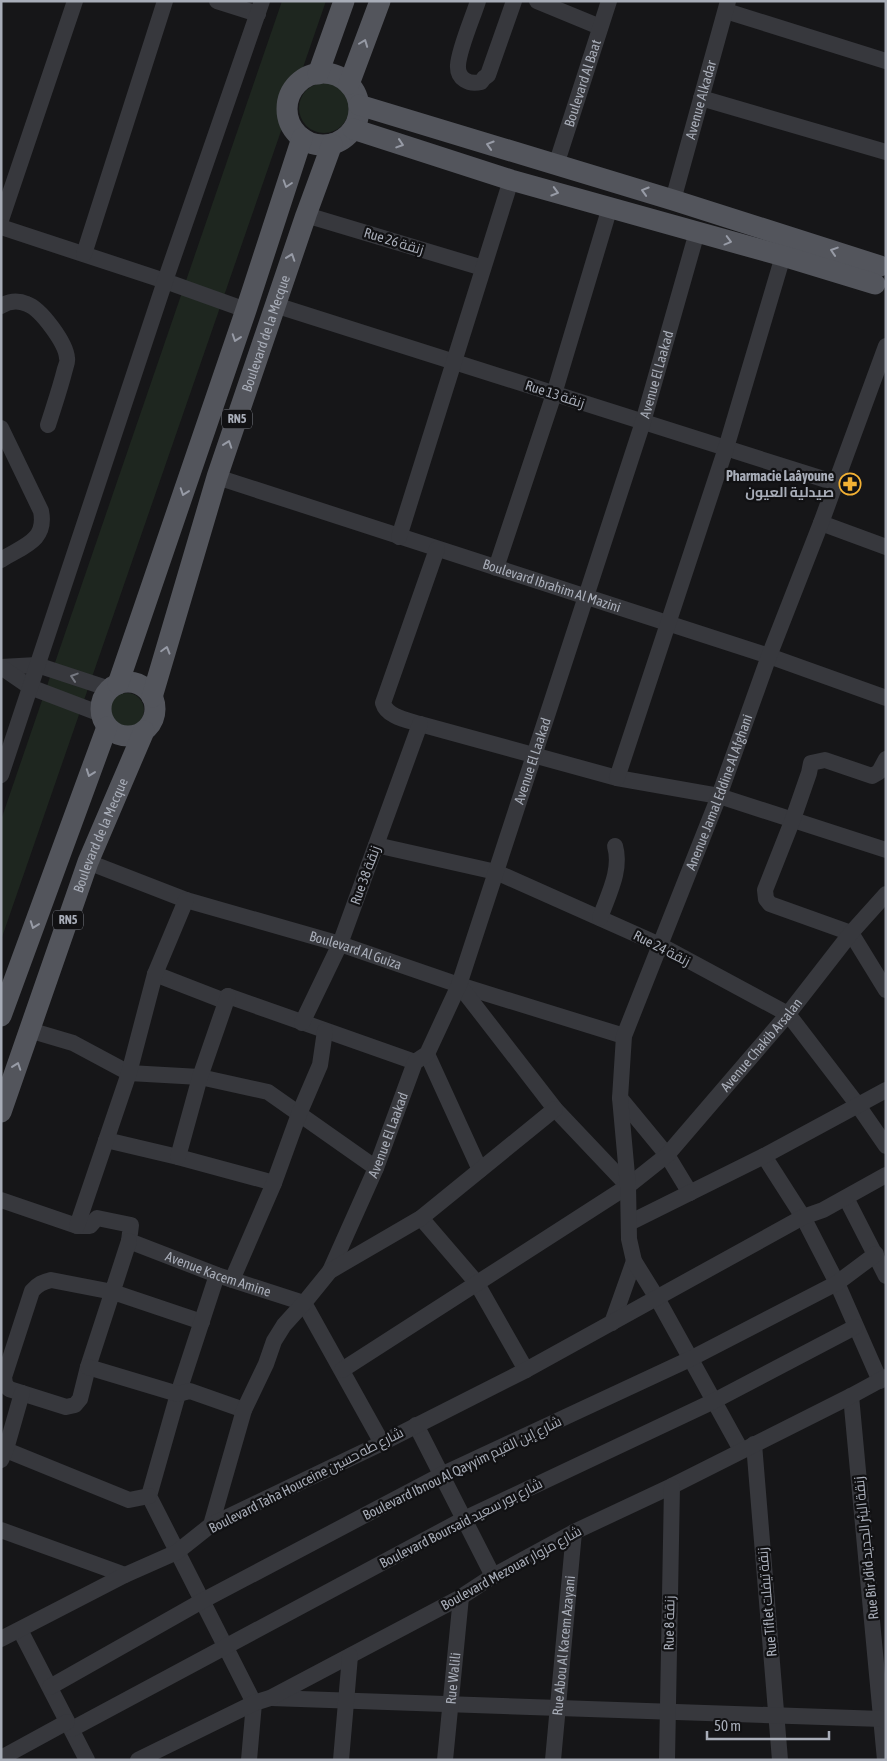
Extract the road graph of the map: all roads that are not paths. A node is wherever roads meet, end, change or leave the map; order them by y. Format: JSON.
{"nodes":[{"id":1,"x":75,"y":1,"type":"edge"},
{"id":2,"x":165,"y":1,"type":"edge"},
{"id":3,"x":217,"y":1,"type":"edge"},
{"id":4,"x":344,"y":1,"type":"edge"},
{"id":5,"x":380,"y":1,"type":"edge"},
{"id":6,"x":478,"y":1,"type":"edge"},
{"id":7,"x":514,"y":1,"type":"edge"},
{"id":8,"x":537,"y":1,"type":"edge"},
{"id":9,"x":608,"y":1,"type":"edge"},
{"id":10,"x":727,"y":6,"type":"edge"},
{"id":11,"x":260,"y":8,"type":"edge"},
{"id":12,"x":600,"y":27,"type":"junction"},
{"id":13,"x":886,"y":61,"type":"edge"},
{"id":14,"x":318,"y":74,"type":"junction"},
{"id":15,"x":349,"y":84,"type":"junction"},
{"id":16,"x":701,"y":98,"type":"junction"},
{"id":17,"x":359,"y":105,"type":"junction"},
{"id":18,"x":354,"y":129,"type":"junction"},
{"id":19,"x":302,"y":138,"type":"junction"},
{"id":20,"x":332,"y":144,"type":"junction"},
{"id":21,"x":886,"y":152,"type":"edge"},
{"id":22,"x":556,"y":165,"type":"junction"},
{"id":23,"x":511,"y":180,"type":"junction"},
{"id":24,"x":673,"y":200,"type":"junction"},
{"id":25,"x":610,"y":207,"type":"junction"},
{"id":26,"x":306,"y":215,"type":"junction"},
{"id":27,"x":1,"y":220,"type":"edge"},
{"id":28,"x":1,"y":227,"type":"edge"},
{"id":29,"x":697,"y":232,"type":"junction"},
{"id":30,"x":84,"y":254,"type":"junction"},
{"id":31,"x":783,"y":256,"type":"junction"},
{"id":32,"x":483,"y":268,"type":"junction"},
{"id":33,"x":882,"y":277,"type":"edge"},
{"id":34,"x":165,"y":281,"type":"junction"},
{"id":35,"x":275,"y":305,"type":"junction"},
{"id":36,"x":1,"y":306,"type":"edge"},
{"id":37,"x":246,"y":310,"type":"junction"},
{"id":38,"x":886,"y":346,"type":"edge"},
{"id":39,"x":454,"y":362,"type":"junction"},
{"id":40,"x":554,"y":394,"type":"junction"},
{"id":41,"x":643,"y":422,"type":"junction"},
{"id":42,"x":48,"y":425,"type":"dead end"},
{"id":43,"x":1,"y":428,"type":"edge"},
{"id":44,"x":726,"y":448,"type":"junction"},
{"id":45,"x":217,"y":477,"type":"junction"},
{"id":46,"x":836,"y":483,"type":"junction"},
{"id":47,"x":821,"y":523,"type":"junction"},
{"id":48,"x":399,"y":537,"type":"junction"},
{"id":49,"x":886,"y":547,"type":"edge"},
{"id":50,"x":436,"y":549,"type":"junction"},
{"id":51,"x":1,"y":560,"type":"edge"},
{"id":52,"x":496,"y":568,"type":"junction"},
{"id":53,"x":586,"y":598,"type":"junction"},
{"id":54,"x":667,"y":625,"type":"junction"},
{"id":55,"x":769,"y":656,"type":"junction"},
{"id":56,"x":37,"y":664,"type":"junction"},
{"id":57,"x":1,"y":667,"type":"edge"},
{"id":58,"x":114,"y":686,"type":"junction"},
{"id":59,"x":30,"y":687,"type":"junction"},
{"id":60,"x":152,"y":697,"type":"junction"},
{"id":61,"x":886,"y":698,"type":"edge"},
{"id":62,"x":104,"y":721,"type":"junction"},
{"id":63,"x":420,"y":724,"type":"junction"},
{"id":64,"x":8,"y":730,"type":"edge"},
{"id":65,"x":144,"y":731,"type":"junction"},
{"id":66,"x":534,"y":755,"type":"junction"},
{"id":67,"x":886,"y":759,"type":"edge"},
{"id":68,"x":1,"y":775,"type":"edge"},
{"id":69,"x":617,"y":778,"type":"junction"},
{"id":70,"x":719,"y":796,"type":"junction"},
{"id":71,"x":793,"y":819,"type":"junction"},
{"id":72,"x":376,"y":845,"type":"junction"},
{"id":73,"x":615,"y":846,"type":"dead end"},
{"id":74,"x":886,"y":850,"type":"edge"},
{"id":75,"x":88,"y":862,"type":"junction"},
{"id":76,"x":496,"y":872,"type":"junction"},
{"id":77,"x":886,"y":894,"type":"edge"},
{"id":78,"x":186,"y":900,"type":"junction"},
{"id":79,"x":600,"y":918,"type":"junction"},
{"id":80,"x":851,"y":933,"type":"junction"},
{"id":81,"x":340,"y":944,"type":"junction"},
{"id":82,"x":660,"y":945,"type":"junction"},
{"id":83,"x":155,"y":974,"type":"junction"},
{"id":84,"x":459,"y":985,"type":"junction"},
{"id":85,"x":886,"y":990,"type":"edge"},
{"id":86,"x":228,"y":996,"type":"junction"},
{"id":87,"x":788,"y":1014,"type":"junction"},
{"id":88,"x":1,"y":1016,"type":"edge"},
{"id":89,"x":302,"y":1022,"type":"junction"},
{"id":90,"x":29,"y":1030,"type":"junction"},
{"id":91,"x":326,"y":1031,"type":"junction"},
{"id":92,"x":624,"y":1036,"type":"junction"},
{"id":93,"x":421,"y":1058,"type":"junction"},
{"id":94,"x":129,"y":1072,"type":"junction"},
{"id":95,"x":200,"y":1077,"type":"junction"},
{"id":96,"x":886,"y":1090,"type":"edge"},
{"id":97,"x":620,"y":1098,"type":"junction"},
{"id":98,"x":857,"y":1104,"type":"junction"},
{"id":99,"x":555,"y":1109,"type":"junction"},
{"id":100,"x":1,"y":1112,"type":"edge"},
{"id":101,"x":299,"y":1114,"type":"junction"},
{"id":102,"x":106,"y":1140,"type":"junction"},
{"id":103,"x":886,"y":1146,"type":"edge"},
{"id":104,"x":667,"y":1155,"type":"junction"},
{"id":105,"x":178,"y":1156,"type":"junction"},
{"id":106,"x":764,"y":1156,"type":"junction"},
{"id":107,"x":376,"y":1168,"type":"junction"},
{"id":108,"x":480,"y":1170,"type":"junction"},
{"id":109,"x":886,"y":1175,"type":"edge"},
{"id":110,"x":274,"y":1183,"type":"junction"},
{"id":111,"x":628,"y":1186,"type":"junction"},
{"id":112,"x":690,"y":1193,"type":"junction"},
{"id":113,"x":846,"y":1198,"type":"junction"},
{"id":114,"x":1,"y":1200,"type":"edge"},
{"id":115,"x":802,"y":1217,"type":"junction"},
{"id":116,"x":421,"y":1218,"type":"junction"},
{"id":117,"x":629,"y":1223,"type":"junction"},
{"id":118,"x":77,"y":1226,"type":"junction"},
{"id":119,"x":129,"y":1241,"type":"junction"},
{"id":120,"x":876,"y":1254,"type":"junction"},
{"id":121,"x":633,"y":1256,"type":"junction"},
{"id":122,"x":330,"y":1271,"type":"junction"},
{"id":123,"x":886,"y":1276,"type":"edge"},
{"id":124,"x":224,"y":1277,"type":"junction"},
{"id":125,"x":476,"y":1282,"type":"junction"},
{"id":126,"x":837,"y":1283,"type":"junction"},
{"id":127,"x":113,"y":1292,"type":"junction"},
{"id":128,"x":657,"y":1298,"type":"junction"},
{"id":129,"x":304,"y":1303,"type":"junction"},
{"id":130,"x":202,"y":1322,"type":"junction"},
{"id":131,"x":612,"y":1323,"type":"junction"},
{"id":132,"x":855,"y":1327,"type":"junction"},
{"id":133,"x":690,"y":1359,"type":"junction"},
{"id":134,"x":88,"y":1367,"type":"junction"},
{"id":135,"x":342,"y":1370,"type":"junction"},
{"id":136,"x":526,"y":1370,"type":"junction"},
{"id":137,"x":883,"y":1379,"type":"edge"},
{"id":138,"x":22,"y":1392,"type":"junction"},
{"id":139,"x":178,"y":1394,"type":"junction"},
{"id":140,"x":850,"y":1396,"type":"junction"},
{"id":141,"x":714,"y":1401,"type":"junction"},
{"id":142,"x":244,"y":1410,"type":"junction"},
{"id":143,"x":416,"y":1425,"type":"junction"},
{"id":144,"x":382,"y":1443,"type":"junction"},
{"id":145,"x":747,"y":1447,"type":"junction"},
{"id":146,"x":3,"y":1452,"type":"edge"},
{"id":147,"x":441,"y":1475,"type":"junction"},
{"id":148,"x":672,"y":1486,"type":"junction"},
{"id":149,"x":149,"y":1496,"type":"junction"},
{"id":150,"x":464,"y":1519,"type":"junction"},
{"id":151,"x":212,"y":1525,"type":"junction"},
{"id":152,"x":1,"y":1530,"type":"edge"},
{"id":153,"x":574,"y":1532,"type":"junction"},
{"id":154,"x":177,"y":1552,"type":"junction"},
{"id":155,"x":126,"y":1575,"type":"junction"},
{"id":156,"x":493,"y":1576,"type":"junction"},
{"id":157,"x":461,"y":1597,"type":"junction"},
{"id":158,"x":202,"y":1601,"type":"junction"},
{"id":159,"x":20,"y":1630,"type":"junction"},
{"id":160,"x":1,"y":1640,"type":"edge"},
{"id":161,"x":225,"y":1646,"type":"junction"},
{"id":162,"x":350,"y":1656,"type":"junction"},
{"id":163,"x":50,"y":1687,"type":"junction"},
{"id":164,"x":270,"y":1698,"type":"junction"},
{"id":165,"x":347,"y":1700,"type":"junction"},
{"id":166,"x":254,"y":1703,"type":"junction"},
{"id":167,"x":451,"y":1704,"type":"junction"},
{"id":168,"x":558,"y":1708,"type":"junction"},
{"id":169,"x":668,"y":1712,"type":"junction"},
{"id":170,"x":776,"y":1716,"type":"junction"},
{"id":171,"x":884,"y":1720,"type":"edge"},
{"id":172,"x":69,"y":1726,"type":"junction"},
{"id":173,"x":1,"y":1758,"type":"edge"},
{"id":174,"x":87,"y":1760,"type":"edge"},
{"id":175,"x":138,"y":1760,"type":"edge"},
{"id":176,"x":249,"y":1760,"type":"edge"},
{"id":177,"x":341,"y":1760,"type":"edge"},
{"id":178,"x":445,"y":1760,"type":"edge"},
{"id":179,"x":553,"y":1760,"type":"edge"},
{"id":180,"x":667,"y":1760,"type":"edge"},
{"id":181,"x":780,"y":1760,"type":"edge"},
{"id":182,"x":885,"y":1760,"type":"edge"}],
"edges":[{"from":1,"to":27,"type":"street"},
{"from":2,"to":30,"type":"street"},
{"from":3,"to":11,"type":"street"},
{"from":4,"to":14,"type":"main road"},
{"from":15,"to":5,"type":"main road","one_way":true},
{"from":6,"to":7,"type":"street"},
{"from":8,"to":12,"type":"street"},
{"from":9,"to":12,"type":"street","name":"Boulevard Al Baat"},
{"from":10,"to":13,"type":"street"},
{"from":10,"to":16,"type":"street","name":"Avenue Alkadar"},
{"from":11,"to":34,"type":"street"},
{"from":12,"to":22,"type":"street","name":"Boulevard Al Baat"},
{"from":14,"to":15,"type":"main road"},
{"from":14,"to":19,"type":"main road"},
{"from":15,"to":17,"type":"main road"},
{"from":16,"to":21,"type":"street"},
{"from":16,"to":24,"type":"street","name":"Avenue Alkadar"},
{"from":17,"to":18,"type":"main road"},
{"from":22,"to":17,"type":"main road","one_way":true},
{"from":18,"to":20,"type":"main road"},
{"from":18,"to":23,"type":"main road","one_way":true},
{"from":19,"to":20,"type":"main road"},
{"from":19,"to":37,"type":"main road","name":"Boulevard de la Mecque","number":"RN5","one_way":true},
{"from":20,"to":26,"type":"main road","name":"Boulevard de la Mecque","number":"RN5"},
{"from":24,"to":22,"type":"main road","one_way":true},
{"from":23,"to":25,"type":"main road","one_way":true},
{"from":23,"to":32,"type":"street"},
{"from":33,"to":24,"type":"main road","one_way":true},
{"from":25,"to":29,"type":"main road"},
{"from":25,"to":40,"type":"street"},
{"from":26,"to":32,"type":"street","name":"Rue 26 زنقة"},
{"from":35,"to":26,"type":"main road","name":"Boulevard de la Mecque","number":"RN5","one_way":true},
{"from":28,"to":30,"type":"street"},
{"from":29,"to":31,"type":"main road","one_way":true},
{"from":29,"to":41,"type":"street","name":"Avenue El Laakad"},
{"from":30,"to":34,"type":"street"},
{"from":31,"to":33,"type":"main road"},
{"from":31,"to":44,"type":"street"},
{"from":32,"to":39,"type":"street"},
{"from":34,"to":37,"type":"street"},
{"from":34,"to":56,"type":"street"},
{"from":35,"to":39,"type":"street","name":"Rue 13 زنقة"},
{"from":45,"to":35,"type":"main road","name":"Boulevard de la Mecque","number":"RN5","one_way":true},
{"from":36,"to":42,"type":"street"},
{"from":37,"to":58,"type":"main road","name":"Boulevard de la Mecque","number":"RN5","one_way":true},
{"from":38,"to":46,"type":"street","name":"Anenue Jamal Eddine Al Afghani"},
{"from":39,"to":40,"type":"street","name":"Rue 13 زنقة"},
{"from":39,"to":48,"type":"street"},
{"from":40,"to":41,"type":"street","name":"Rue 13 زنقة"},
{"from":40,"to":52,"type":"street"},
{"from":41,"to":44,"type":"street","name":"Rue 13 زنقة"},
{"from":41,"to":53,"type":"street","name":"Avenue El Laakad"},
{"from":43,"to":51,"type":"street"},
{"from":44,"to":46,"type":"street","name":"Rue 13 زنقة"},
{"from":44,"to":54,"type":"street"},
{"from":45,"to":48,"type":"street","name":"Boulevard Ibrahim Al Mazini"},
{"from":60,"to":45,"type":"main road","name":"Boulevard de la Mecque","number":"RN5","one_way":true},
{"from":46,"to":47,"type":"street","name":"Anenue Jamal Eddine Al Afghani"},
{"from":47,"to":49,"type":"street"},
{"from":47,"to":55,"type":"street","name":"Anenue Jamal Eddine Al Afghani"},
{"from":48,"to":50,"type":"street","name":"Boulevard Ibrahim Al Mazini"},
{"from":50,"to":52,"type":"street","name":"Boulevard Ibrahim Al Mazini"},
{"from":50,"to":63,"type":"street"},
{"from":52,"to":53,"type":"street","name":"Boulevard Ibrahim Al Mazini"},
{"from":53,"to":54,"type":"street","name":"Boulevard Ibrahim Al Mazini"},
{"from":53,"to":66,"type":"street","name":"Avenue El Laakad"},
{"from":54,"to":55,"type":"street","name":"Boulevard Ibrahim Al Mazini"},
{"from":54,"to":69,"type":"street"},
{"from":55,"to":61,"type":"street","name":"Boulevard Ibrahim Al Mazini"},
{"from":55,"to":70,"type":"street","name":"Anenue Jamal Eddine Al Afghani"},
{"from":56,"to":57,"type":"street"},
{"from":58,"to":56,"type":"street","one_way":true},
{"from":56,"to":59,"type":"street"},
{"from":57,"to":59,"type":"street"},
{"from":58,"to":60,"type":"main road"},
{"from":58,"to":62,"type":"main road","number":"RN5"},
{"from":59,"to":62,"type":"street"},
{"from":59,"to":64,"type":"street"},
{"from":60,"to":65,"type":"main road","number":"RN5"},
{"from":62,"to":65,"type":"main road"},
{"from":62,"to":88,"type":"main road","number":"RN5","one_way":true},
{"from":63,"to":66,"type":"street"},
{"from":63,"to":72,"type":"street","name":"Rue 38 زنقة"},
{"from":64,"to":68,"type":"street"},
{"from":65,"to":75,"type":"main road","name":"Boulevard de la Mecque","number":"RN5"},
{"from":66,"to":69,"type":"street"},
{"from":66,"to":76,"type":"street","name":"Avenue El Laakad"},
{"from":67,"to":71,"type":"street"},
{"from":69,"to":70,"type":"street"},
{"from":70,"to":71,"type":"street"},
{"from":70,"to":82,"type":"street","name":"Anenue Jamal Eddine Al Afghani"},
{"from":71,"to":74,"type":"street"},
{"from":71,"to":80,"type":"street"},
{"from":72,"to":76,"type":"street","name":"Rue 24 زنقة"},
{"from":72,"to":81,"type":"street","name":"Rue 38 زنقة"},
{"from":73,"to":79,"type":"street"},
{"from":75,"to":78,"type":"street","name":"Boulevard Al Guiza"},
{"from":75,"to":90,"type":"main road","name":"Boulevard de la Mecque","number":"RN5"},
{"from":76,"to":79,"type":"street","name":"Rue 24 زنقة"},
{"from":76,"to":84,"type":"street","name":"Avenue El Laakad"},
{"from":77,"to":80,"type":"street","name":"Avenue Chakib Arsalan"},
{"from":78,"to":81,"type":"street","name":"Boulevard Al Guiza"},
{"from":78,"to":83,"type":"street"},
{"from":79,"to":82,"type":"street","name":"Rue 24 زنقة"},
{"from":80,"to":85,"type":"street"},
{"from":80,"to":87,"type":"street","name":"Avenue Chakib Arsalan"},
{"from":81,"to":84,"type":"street","name":"Boulevard Al Guiza"},
{"from":81,"to":89,"type":"street","name":"Rue 38 زنقة"},
{"from":82,"to":87,"type":"street","name":"Rue 24 زنقة"},
{"from":82,"to":92,"type":"street","name":"Anenue Jamal Eddine Al Afghani"},
{"from":83,"to":86,"type":"street"},
{"from":83,"to":94,"type":"street"},
{"from":84,"to":92,"type":"street","name":"Boulevard Al Guiza"},
{"from":84,"to":93,"type":"street","name":"Avenue El Laakad"},
{"from":84,"to":99,"type":"street"},
{"from":86,"to":89,"type":"street"},
{"from":86,"to":95,"type":"street"},
{"from":87,"to":98,"type":"street","name":"Rue 24 زنقة"},
{"from":87,"to":104,"type":"street","name":"Avenue Chakib Arsalan"},
{"from":89,"to":91,"type":"street"},
{"from":90,"to":94,"type":"street"},
{"from":100,"to":90,"type":"main road","name":"Boulevard de la Mecque","number":"RN5","one_way":true},
{"from":91,"to":93,"type":"street"},
{"from":91,"to":101,"type":"street"},
{"from":92,"to":97,"type":"street","name":"Anenue Jamal Eddine Al Afghani"},
{"from":93,"to":107,"type":"street","name":"Avenue El Laakad"},
{"from":93,"to":108,"type":"street"},
{"from":94,"to":95,"type":"street"},
{"from":94,"to":102,"type":"street"},
{"from":95,"to":101,"type":"street"},
{"from":95,"to":105,"type":"street"},
{"from":96,"to":98,"type":"street"},
{"from":97,"to":104,"type":"street"},
{"from":97,"to":111,"type":"street","name":"Anenue Jamal Eddine Al Afghani"},
{"from":98,"to":103,"type":"street","name":"Rue 24 زنقة"},
{"from":98,"to":106,"type":"street"},
{"from":99,"to":108,"type":"street"},
{"from":99,"to":111,"type":"street"},
{"from":101,"to":107,"type":"street"},
{"from":101,"to":110,"type":"street"},
{"from":102,"to":105,"type":"street"},
{"from":102,"to":118,"type":"street"},
{"from":104,"to":111,"type":"street","name":"Avenue Chakib Arsalan"},
{"from":104,"to":112,"type":"street"},
{"from":105,"to":110,"type":"street"},
{"from":106,"to":112,"type":"street"},
{"from":106,"to":115,"type":"street"},
{"from":107,"to":122,"type":"street","name":"Avenue El Laakad"},
{"from":108,"to":116,"type":"street"},
{"from":109,"to":113,"type":"street","name":"Boulevard Taha Houceine شارع طه حسين"},
{"from":110,"to":124,"type":"street"},
{"from":111,"to":117,"type":"street","name":"Anenue Jamal Eddine Al Afghani"},
{"from":111,"to":125,"type":"street","name":"Avenue Chakib Arsalan"},
{"from":112,"to":117,"type":"street"},
{"from":113,"to":115,"type":"street","name":"Boulevard Taha Houceine شارع طه حسين"},
{"from":113,"to":120,"type":"street"},
{"from":114,"to":118,"type":"street"},
{"from":115,"to":126,"type":"street"},
{"from":115,"to":128,"type":"street","name":"Boulevard Taha Houceine شارع طه حسين"},
{"from":116,"to":122,"type":"street"},
{"from":116,"to":125,"type":"street"},
{"from":117,"to":121,"type":"street","name":"Anenue Jamal Eddine Al Afghani"},
{"from":118,"to":119,"type":"street"},
{"from":119,"to":124,"type":"street","name":"Avenue Kacem Amine"},
{"from":119,"to":127,"type":"street"},
{"from":120,"to":123,"type":"street"},
{"from":120,"to":126,"type":"street","name":"Boulevard Ibnou Al Qayyim شارع إبن القيم"},
{"from":121,"to":128,"type":"street"},
{"from":121,"to":131,"type":"street"},
{"from":122,"to":129,"type":"street"},
{"from":124,"to":129,"type":"street","name":"Avenue Kacem Amine"},
{"from":124,"to":130,"type":"street"},
{"from":125,"to":135,"type":"street","name":"Avenue Chakib Arsalan"},
{"from":125,"to":136,"type":"street"},
{"from":126,"to":132,"type":"street"},
{"from":126,"to":133,"type":"street","name":"Boulevard Ibnou Al Qayyim شارع إبن القيم"},
{"from":127,"to":130,"type":"street"},
{"from":127,"to":134,"type":"street"},
{"from":127,"to":138,"type":"street"},
{"from":128,"to":131,"type":"street","name":"Boulevard Taha Houceine شارع طه حسين"},
{"from":128,"to":133,"type":"street"},
{"from":129,"to":135,"type":"street"},
{"from":129,"to":142,"type":"street"},
{"from":130,"to":139,"type":"street"},
{"from":131,"to":136,"type":"street","name":"Boulevard Taha Houceine شارع طه حسين"},
{"from":132,"to":137,"type":"street"},
{"from":132,"to":141,"type":"street","name":"Boulevard Boursaid شارع بور سعيد"},
{"from":133,"to":141,"type":"street"},
{"from":133,"to":147,"type":"street","name":"Boulevard Ibnou Al Qayyim شارع إبن القيم"},
{"from":134,"to":138,"type":"street"},
{"from":134,"to":139,"type":"street"},
{"from":135,"to":144,"type":"street"},
{"from":136,"to":143,"type":"street","name":"Boulevard Taha Houceine شارع طه حسين"},
{"from":137,"to":140,"type":"street","name":"Boulevard Mezouar شارع مزوار"},
{"from":138,"to":146,"type":"street"},
{"from":139,"to":142,"type":"street"},
{"from":139,"to":149,"type":"street"},
{"from":140,"to":145,"type":"street","name":"Boulevard Mezouar شارع مزوار"},
{"from":140,"to":171,"type":"street","name":"Rue Bir Jdid زنقة البئر الجديد"},
{"from":141,"to":145,"type":"street"},
{"from":141,"to":150,"type":"street","name":"Boulevard Boursaid شارع بور سعيد"},
{"from":142,"to":151,"type":"street"},
{"from":143,"to":144,"type":"street","name":"Boulevard Taha Houceine شارع طه حسين"},
{"from":143,"to":147,"type":"street"},
{"from":144,"to":151,"type":"street","name":"Boulevard Taha Houceine شارع طه حسين"},
{"from":145,"to":148,"type":"street","name":"Boulevard Mezouar شارع مزوار"},
{"from":145,"to":170,"type":"street","name":"Rue Tiflet زنقة تيفلت"},
{"from":146,"to":149,"type":"street"},
{"from":147,"to":150,"type":"street"},
{"from":147,"to":158,"type":"street","name":"Boulevard Ibnou Al Qayyim شارع إبن القيم"},
{"from":148,"to":153,"type":"street","name":"Boulevard Mezouar شارع مزوار"},
{"from":148,"to":169,"type":"street","name":"Rue 8 زنقة"},
{"from":149,"to":154,"type":"street"},
{"from":150,"to":156,"type":"street"},
{"from":150,"to":161,"type":"street","name":"Boulevard Boursaid شارع بور سعيد"},
{"from":151,"to":154,"type":"street","name":"Boulevard Taha Houceine شارع طه حسين"},
{"from":152,"to":155,"type":"street"},
{"from":153,"to":156,"type":"street","name":"Boulevard Mezouar شارع مزوار"},
{"from":153,"to":168,"type":"street","name":"Rue Abou Al Kacem Azayani"},
{"from":154,"to":155,"type":"street","name":"Boulevard Taha Houceine شارع طه حسين"},
{"from":154,"to":158,"type":"street"},
{"from":155,"to":159,"type":"street","name":"Boulevard Taha Houceine شارع طه حسين"},
{"from":156,"to":157,"type":"street","name":"Boulevard Mezouar شارع مزوار"},
{"from":157,"to":162,"type":"street","name":"Boulevard Mezouar شارع مزوار"},
{"from":157,"to":167,"type":"street","name":"Rue Walili"},
{"from":158,"to":161,"type":"street"},
{"from":158,"to":163,"type":"street","name":"Boulevard Ibnou Al Qayyim شارع إبن القيم"},
{"from":159,"to":160,"type":"street","name":"Boulevard Taha Houceine شارع طه حسين"},
{"from":159,"to":163,"type":"street"},
{"from":161,"to":166,"type":"street"},
{"from":161,"to":172,"type":"street","name":"Boulevard Boursaid شارع بور سعيد"},
{"from":162,"to":164,"type":"street","name":"Boulevard Mezouar شارع مزوار"},
{"from":162,"to":165,"type":"street"},
{"from":163,"to":172,"type":"street"},
{"from":164,"to":165,"type":"street"},
{"from":164,"to":166,"type":"street","name":"Boulevard Mezouar شارع مزوار"},
{"from":165,"to":167,"type":"street"},
{"from":165,"to":177,"type":"street"},
{"from":166,"to":175,"type":"street","name":"Boulevard Mezouar شارع مزوار"},
{"from":166,"to":176,"type":"street"},
{"from":167,"to":168,"type":"street"},
{"from":167,"to":178,"type":"street","name":"Rue Walili"},
{"from":168,"to":169,"type":"street"},
{"from":168,"to":179,"type":"street","name":"Rue Abou Al Kacem Azayani"},
{"from":169,"to":170,"type":"street"},
{"from":169,"to":180,"type":"street","name":"Rue 8 زنقة"},
{"from":170,"to":171,"type":"street"},
{"from":170,"to":181,"type":"street","name":"Rue Tiflet زنقة تيفلت"},
{"from":171,"to":182,"type":"street","name":"Rue Bir Jdid زنقة البئر الجديد"},
{"from":172,"to":173,"type":"street","name":"Boulevard Boursaid شارع بور سعيد"},
{"from":172,"to":174,"type":"street"}]}
